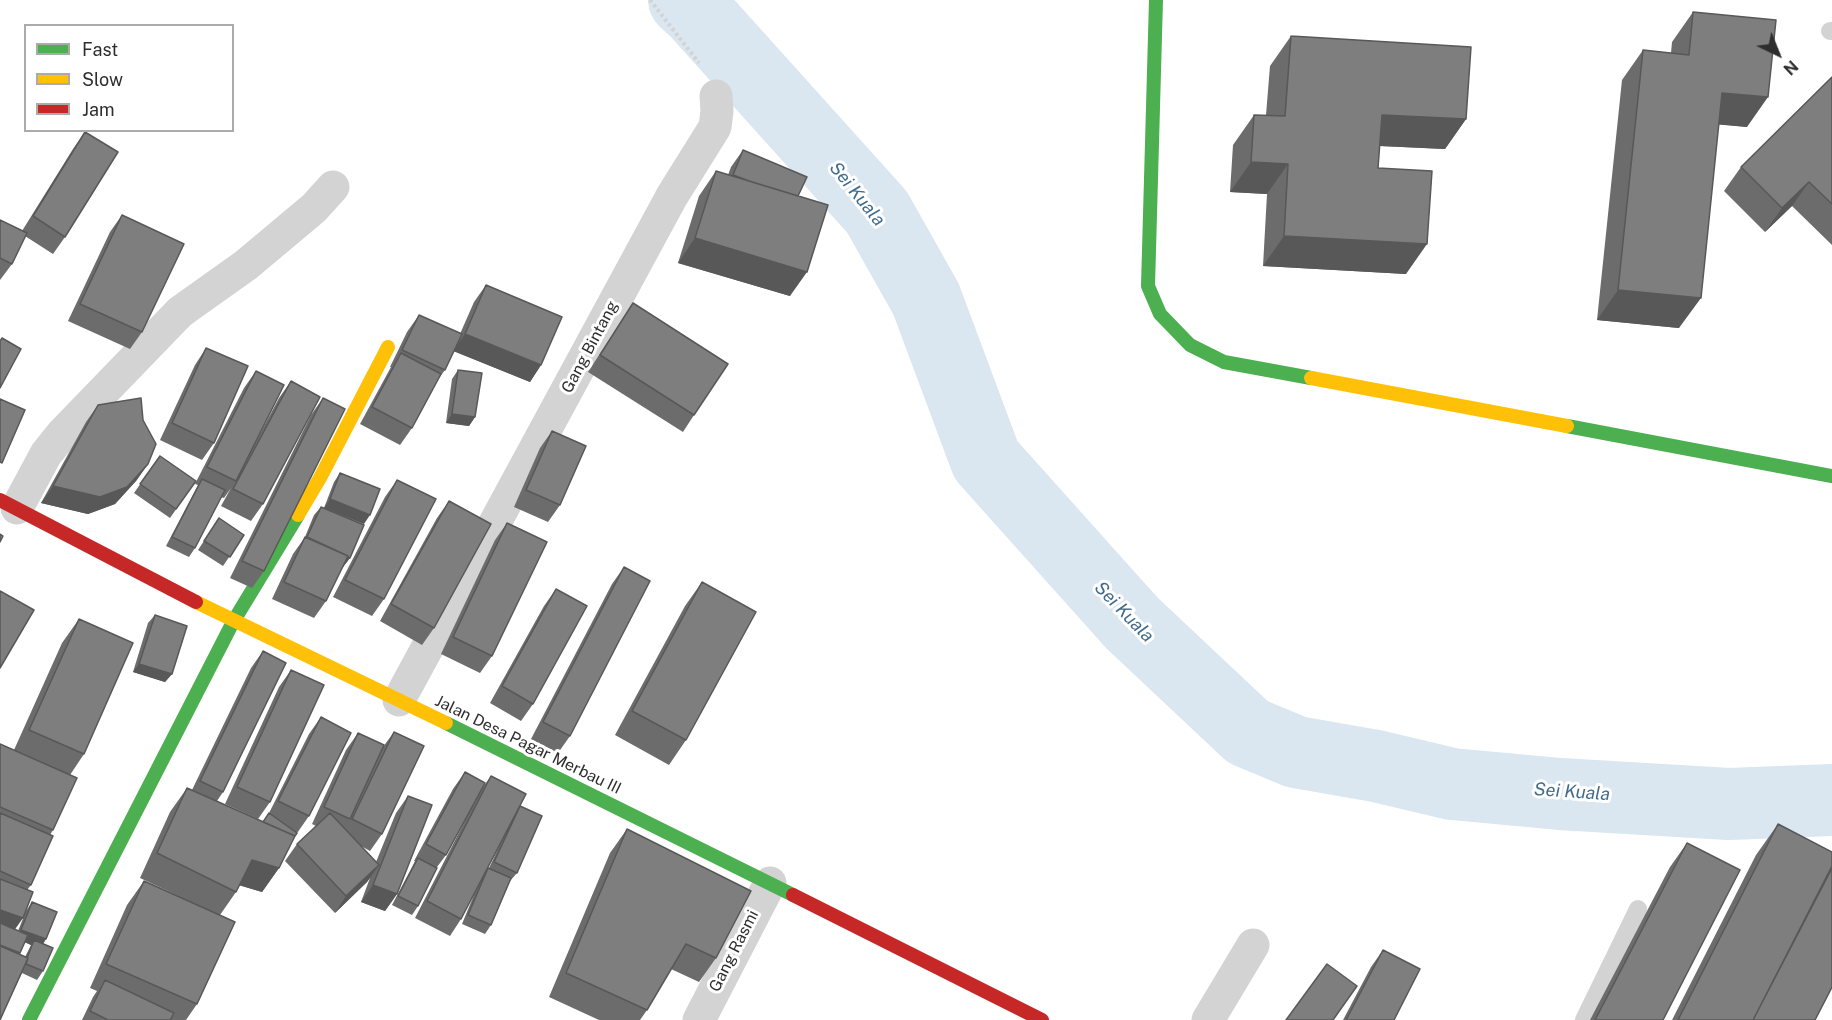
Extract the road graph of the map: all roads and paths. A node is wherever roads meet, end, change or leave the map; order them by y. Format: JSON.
{"nodes":[{"id":1,"x":650,"y":0,"type":"edge"},
{"id":2,"x":1156,"y":0,"type":"edge"},
{"id":3,"x":716,"y":96,"type":"joint"},
{"id":4,"x":333,"y":188,"type":"dead end"},
{"id":5,"x":388,"y":348,"type":"dead end"},
{"id":6,"x":1832,"y":476,"type":"edge"},
{"id":7,"x":8,"y":504,"type":"edge"},
{"id":8,"x":233,"y":622,"type":"junction"},
{"id":9,"x":399,"y":700,"type":"junction"},
{"id":10,"x":770,"y":883,"type":"junction"},
{"id":11,"x":1638,"y":909,"type":"dead end"},
{"id":12,"x":1253,"y":945,"type":"dead end"},
{"id":13,"x":29,"y":1020,"type":"edge"},
{"id":14,"x":699,"y":1020,"type":"edge"},
{"id":15,"x":1042,"y":1020,"type":"edge"},
{"id":16,"x":1208,"y":1020,"type":"edge"},
{"id":17,"x":1584,"y":1020,"type":"edge"}],
"edges":[{"from":1,"to":3,"type":"path"},
{"from":2,"to":6,"type":"street"},
{"from":3,"to":9,"type":"street","name":"Gang Bintang"},
{"from":4,"to":7,"type":"street"},
{"from":5,"to":8,"type":"street"},
{"from":7,"to":8,"type":"street","name":"Jalan Desa Pagar Merbau III"},
{"from":8,"to":9,"type":"street","name":"Jalan Desa Pagar Merbau III"},
{"from":8,"to":13,"type":"street"},
{"from":9,"to":10,"type":"street","name":"Jalan Desa Pagar Merbau III"},
{"from":10,"to":14,"type":"street","name":"Gang Rasmi"},
{"from":10,"to":15,"type":"street","name":"Jalan Desa Pagar Merbau III"},
{"from":11,"to":17,"type":"lane"},
{"from":12,"to":16,"type":"street"}]}
